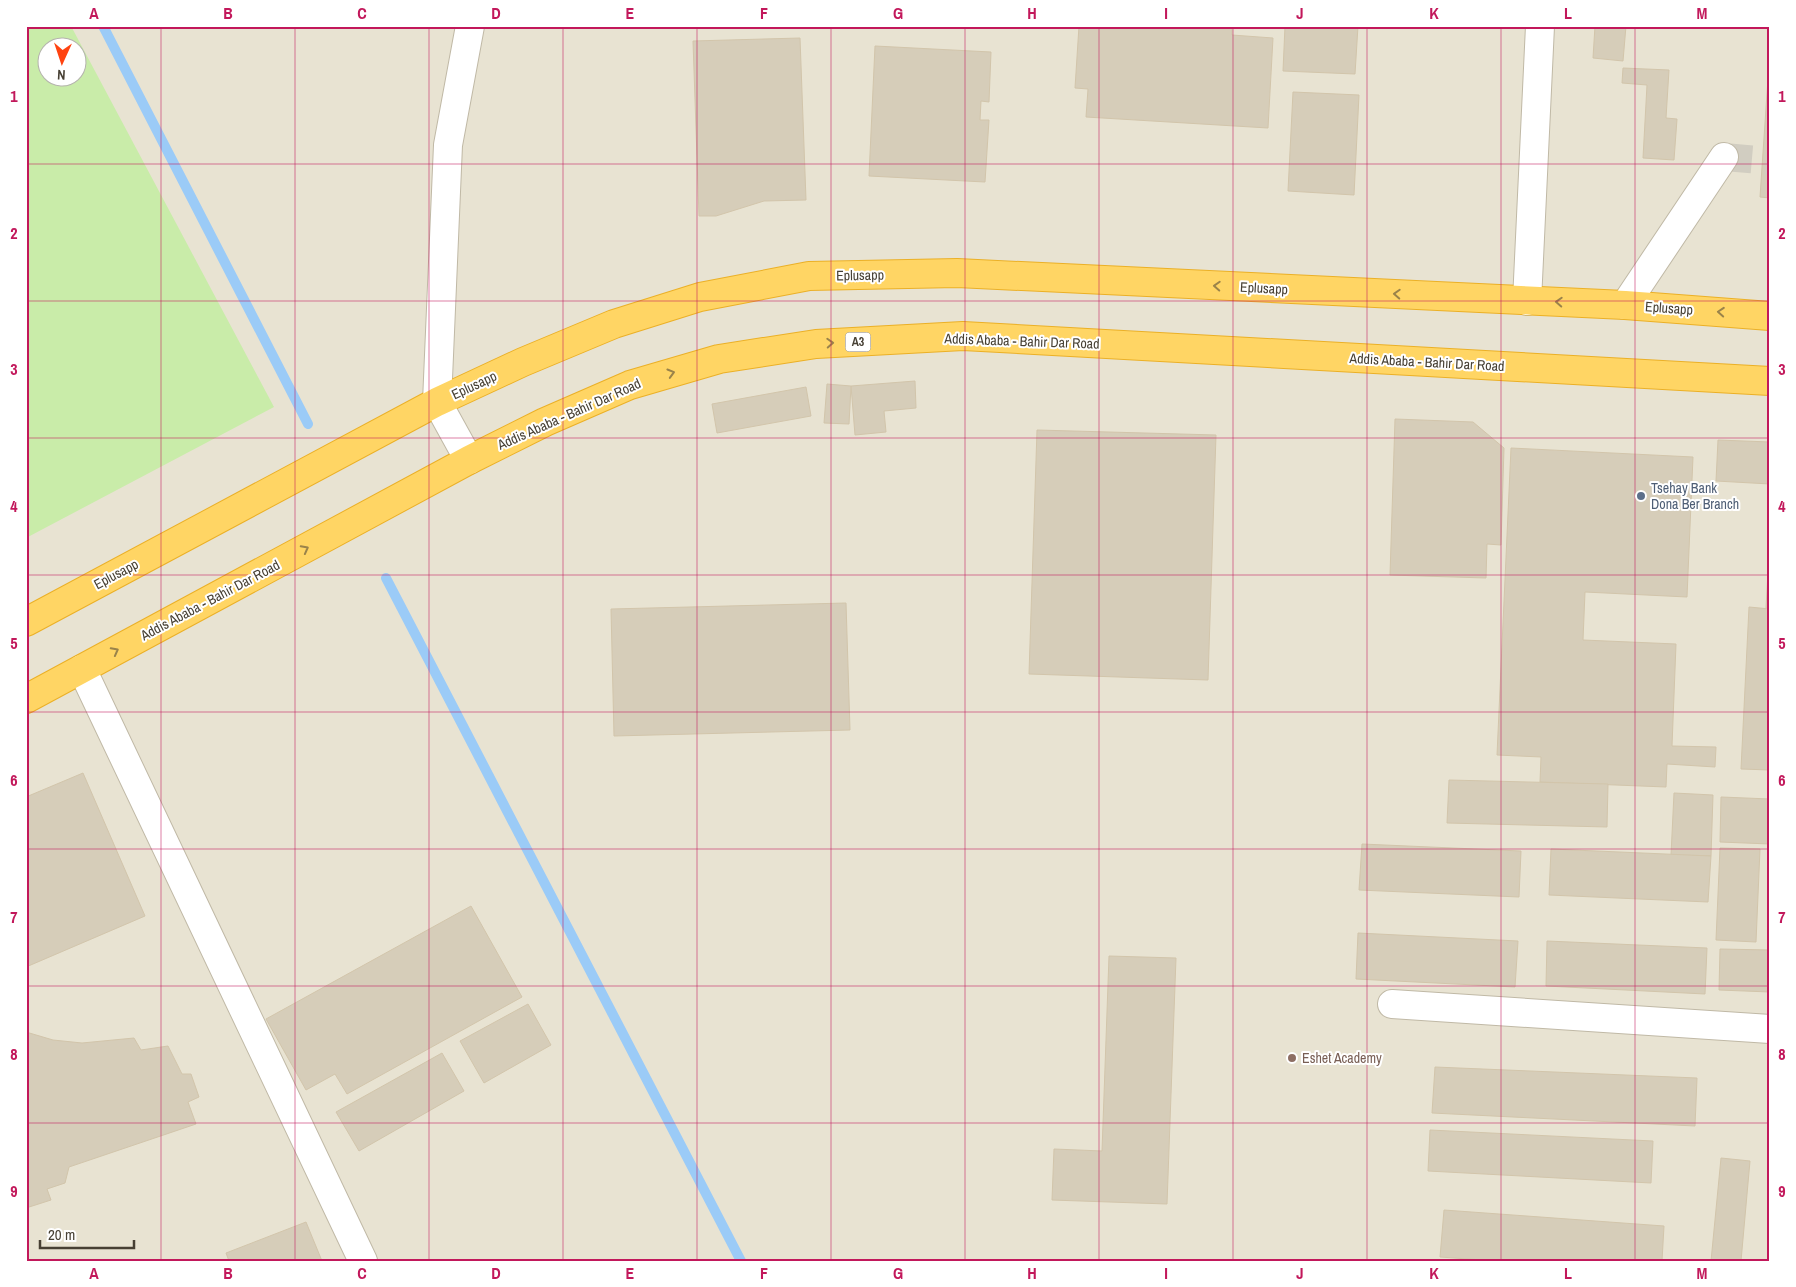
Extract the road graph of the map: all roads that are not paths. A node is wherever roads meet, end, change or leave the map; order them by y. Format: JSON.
{"nodes":[{"id":1,"x":470,"y":26,"type":"edge"},
{"id":2,"x":1540,"y":26,"type":"edge"},
{"id":3,"x":1724,"y":157,"type":"dead end"},
{"id":4,"x":1527,"y":301,"type":"junction"},
{"id":5,"x":1625,"y":305,"type":"junction"},
{"id":6,"x":1770,"y":316,"type":"edge"},
{"id":7,"x":1770,"y":382,"type":"edge"},
{"id":8,"x":437,"y":402,"type":"junction"},
{"id":9,"x":469,"y":460,"type":"junction"},
{"id":10,"x":26,"y":622,"type":"edge"},
{"id":11,"x":82,"y":669,"type":"junction"},
{"id":12,"x":26,"y":699,"type":"edge"},
{"id":13,"x":1392,"y":1004,"type":"dead end"},
{"id":14,"x":1770,"y":1029,"type":"edge"},
{"id":15,"x":363,"y":1261,"type":"edge"}],
"edges":[{"from":1,"to":8,"type":"street"},
{"from":2,"to":4,"type":"street"},
{"from":3,"to":5,"type":"street"},
{"from":5,"to":4,"type":"highway","name":"Eplusapp","one_way":true},
{"from":4,"to":8,"type":"highway","name":"Eplusapp","one_way":true},
{"from":6,"to":5,"type":"highway","name":"Eplusapp","one_way":true},
{"from":9,"to":7,"type":"highway","name":"Addis Ababa - Bahir Dar Road","number":"A3","one_way":true},
{"from":8,"to":9,"type":"street"},
{"from":8,"to":10,"type":"highway","name":"Eplusapp"},
{"from":11,"to":9,"type":"highway","name":"Addis Ababa - Bahir Dar Road","number":"A3","one_way":true},
{"from":11,"to":12,"type":"highway","name":"Addis Ababa - Bahir Dar Road","number":"A3"},
{"from":11,"to":15,"type":"street"},
{"from":13,"to":14,"type":"street"}]}
